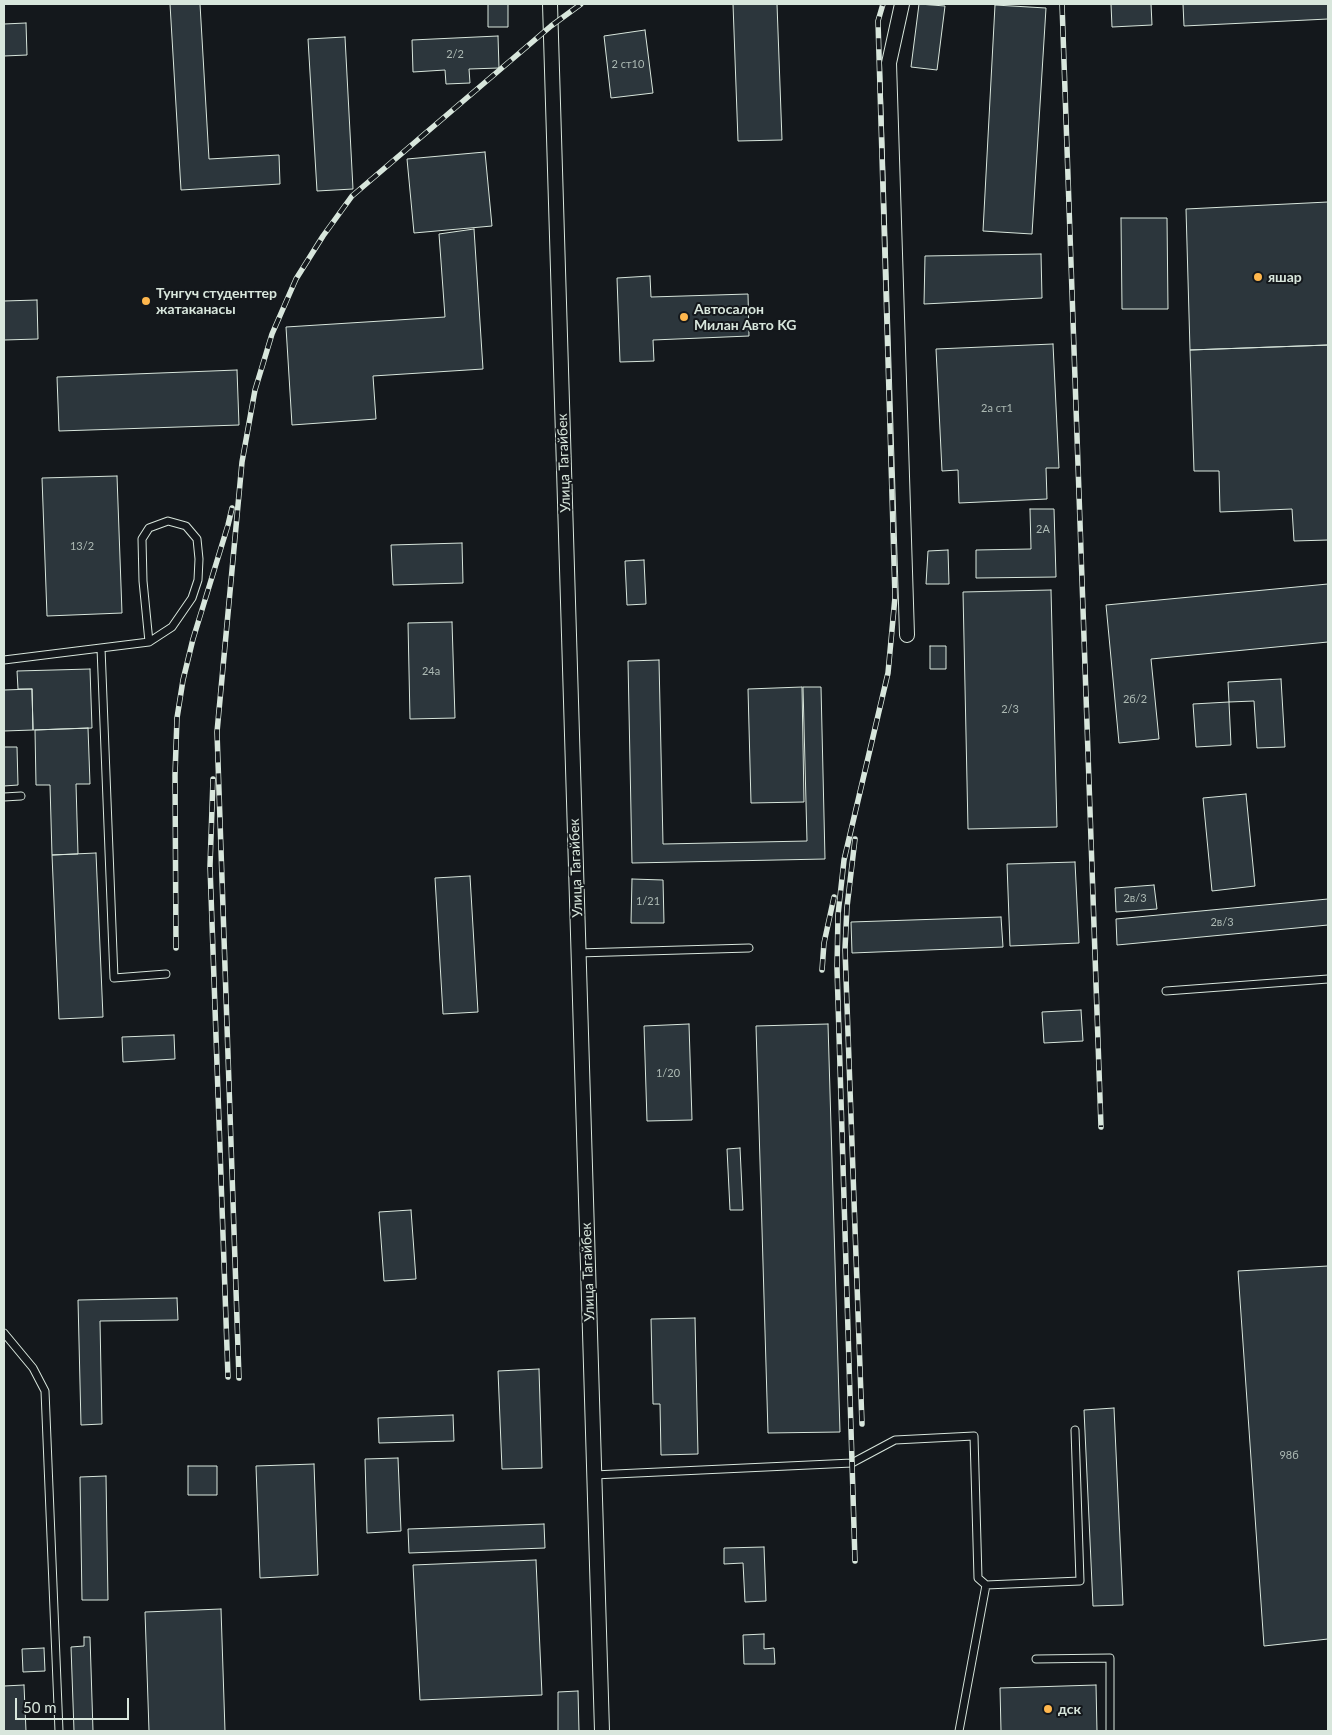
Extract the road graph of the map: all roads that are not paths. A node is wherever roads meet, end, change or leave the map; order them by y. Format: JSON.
{"nodes":[{"id":1,"x":550,"y":4,"type":"edge"},
{"id":2,"x":902,"y":4,"type":"edge"},
{"id":3,"x":907,"y":635,"type":"dead end"},
{"id":4,"x":149,"y":642,"type":"junction"},
{"id":5,"x":101,"y":648,"type":"junction"},
{"id":6,"x":4,"y":660,"type":"edge"},
{"id":7,"x":22,"y":796,"type":"dead end"},
{"id":8,"x":4,"y":797,"type":"edge"},
{"id":9,"x":749,"y":948,"type":"dead end"},
{"id":10,"x":578,"y":953,"type":"junction"},
{"id":11,"x":166,"y":974,"type":"dead end"},
{"id":12,"x":1328,"y":979,"type":"edge"},
{"id":13,"x":1166,"y":991,"type":"dead end"},
{"id":14,"x":4,"y":1333,"type":"edge"},
{"id":15,"x":1075,"y":1430,"type":"dead end"},
{"id":16,"x":594,"y":1475,"type":"junction"},
{"id":17,"x":986,"y":1584,"type":"junction"},
{"id":18,"x":1036,"y":1659,"type":"dead end"},
{"id":19,"x":59,"y":1731,"type":"edge"},
{"id":20,"x":602,"y":1731,"type":"edge"},
{"id":21,"x":959,"y":1731,"type":"edge"},
{"id":22,"x":1110,"y":1731,"type":"edge"}],
"edges":[{"from":1,"to":10,"type":"street","name":"Улица Тагайбек"},
{"from":2,"to":3,"type":"street"},
{"from":4,"to":4,"type":"lane"},
{"from":4,"to":5,"type":"lane"},
{"from":5,"to":6,"type":"lane"},
{"from":5,"to":11,"type":"lane"},
{"from":7,"to":8,"type":"lane"},
{"from":9,"to":10,"type":"lane"},
{"from":10,"to":16,"type":"street","name":"Улица Тагайбек"},
{"from":12,"to":13,"type":"lane"},
{"from":14,"to":19,"type":"lane"},
{"from":15,"to":17,"type":"lane"},
{"from":16,"to":17,"type":"lane"},
{"from":16,"to":20,"type":"street","name":"Улица Тагайбек"},
{"from":17,"to":21,"type":"lane"},
{"from":18,"to":22,"type":"lane"}]}
